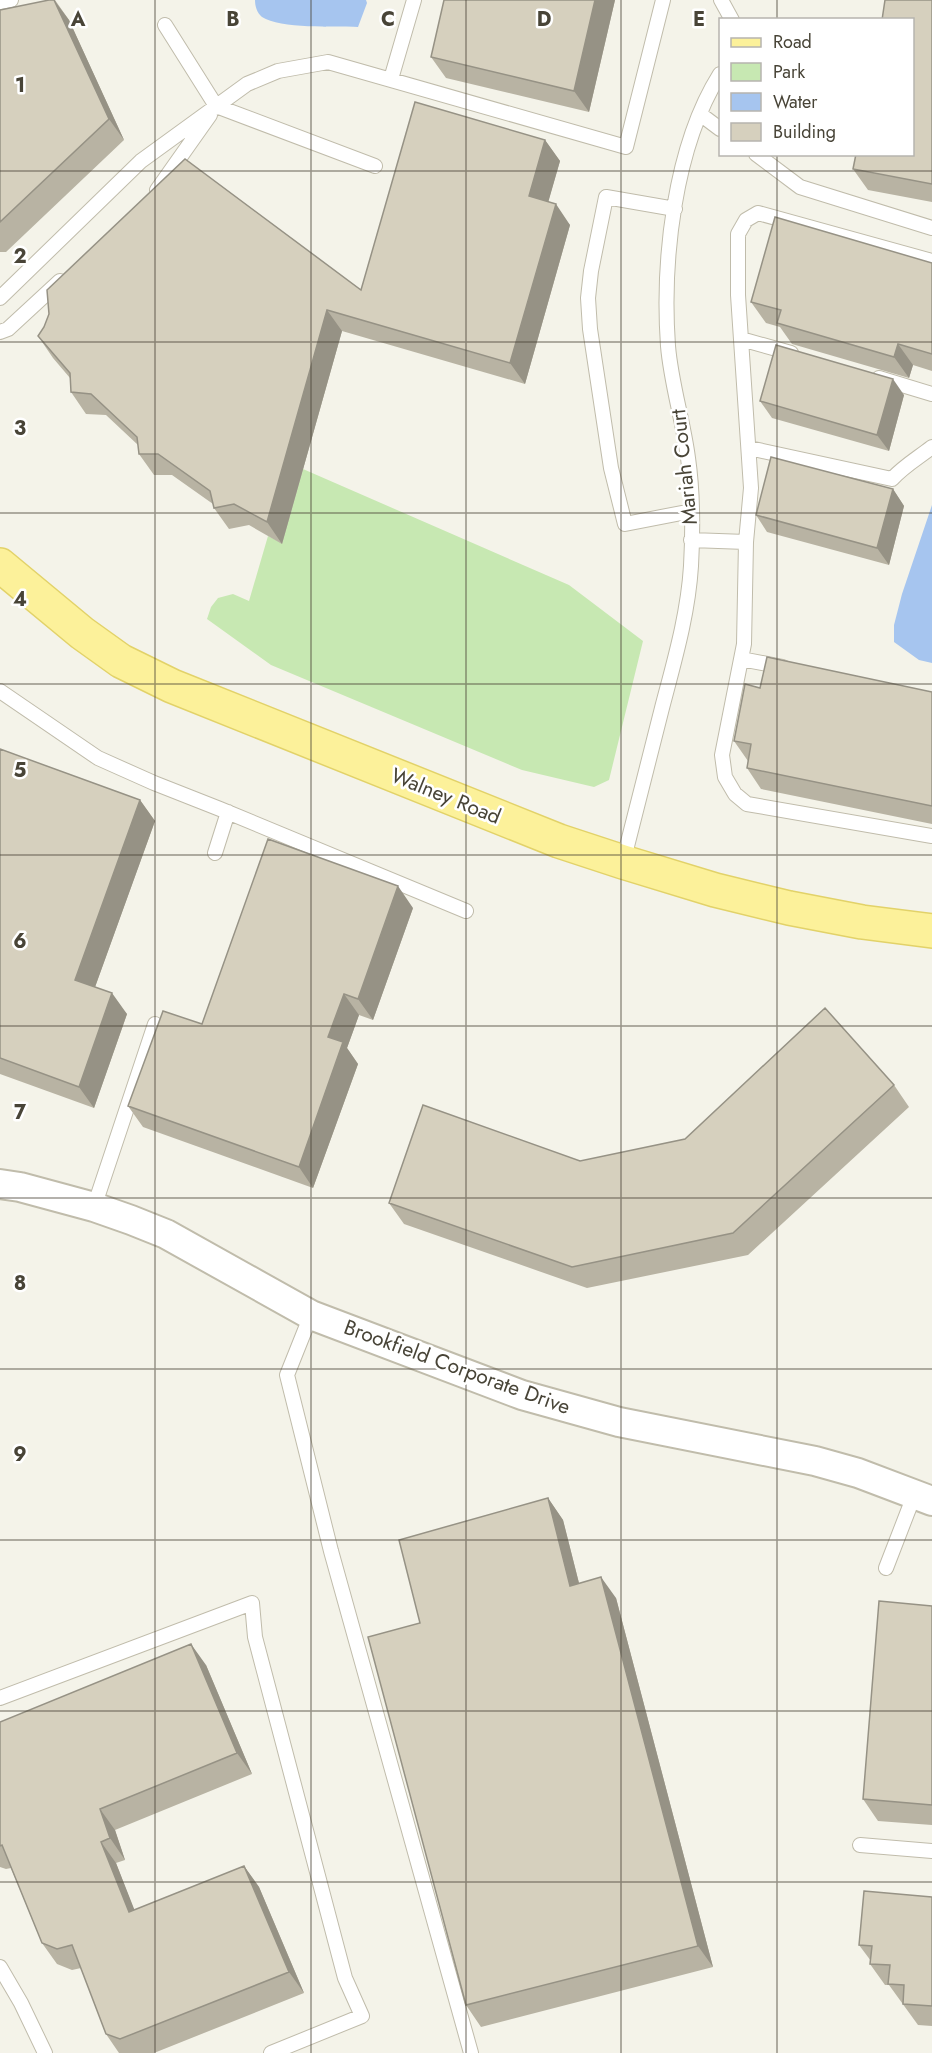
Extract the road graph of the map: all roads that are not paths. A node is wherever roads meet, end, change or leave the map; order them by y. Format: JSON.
{"nodes":[{"id":1,"x":11,"y":0,"type":"edge"},
{"id":2,"x":414,"y":0,"type":"edge"},
{"id":3,"x":663,"y":0,"type":"edge"},
{"id":4,"x":721,"y":0,"type":"edge"},
{"id":5,"x":0,"y":2,"type":"edge"},
{"id":6,"x":731,"y":18,"type":"edge"},
{"id":7,"x":165,"y":25,"type":"dead end"},
{"id":8,"x":719,"y":76,"type":"edge"},
{"id":9,"x":391,"y":80,"type":"junction"},
{"id":10,"x":216,"y":106,"type":"junction"},
{"id":11,"x":700,"y":114,"type":"junction"},
{"id":12,"x":719,"y":128,"type":"edge"},
{"id":13,"x":759,"y":156,"type":"edge"},
{"id":14,"x":375,"y":166,"type":"dead end"},
{"id":15,"x":146,"y":201,"type":"edge"},
{"id":16,"x":675,"y":209,"type":"junction"},
{"id":17,"x":932,"y":228,"type":"edge"},
{"id":18,"x":932,"y":261,"type":"edge"},
{"id":19,"x":68,"y":273,"type":"edge"},
{"id":20,"x":0,"y":298,"type":"edge"},
{"id":21,"x":0,"y":332,"type":"edge"},
{"id":22,"x":741,"y":339,"type":"junction"},
{"id":23,"x":808,"y":358,"type":"edge"},
{"id":24,"x":865,"y":374,"type":"edge"},
{"id":25,"x":932,"y":394,"type":"edge"},
{"id":26,"x":932,"y":447,"type":"edge"},
{"id":27,"x":749,"y":448,"type":"junction"},
{"id":28,"x":692,"y":511,"type":"junction"},
{"id":29,"x":691,"y":540,"type":"junction"},
{"id":30,"x":746,"y":542,"type":"junction"},
{"id":31,"x":0,"y":565,"type":"edge"},
{"id":32,"x":741,"y":659,"type":"junction"},
{"id":33,"x":797,"y":670,"type":"edge"},
{"id":34,"x":0,"y":691,"type":"edge"},
{"id":35,"x":228,"y":812,"type":"junction"},
{"id":36,"x":932,"y":836,"type":"edge"},
{"id":37,"x":215,"y":853,"type":"dead end"},
{"id":38,"x":623,"y":862,"type":"junction"},
{"id":39,"x":466,"y":911,"type":"dead end"},
{"id":40,"x":932,"y":931,"type":"edge"},
{"id":41,"x":155,"y":1024,"type":"dead end"},
{"id":42,"x":0,"y":1184,"type":"edge"},
{"id":43,"x":94,"y":1207,"type":"junction"},
{"id":44,"x":311,"y":1315,"type":"junction"},
{"id":45,"x":923,"y":1497,"type":"edge"},
{"id":46,"x":886,"y":1568,"type":"dead end"},
{"id":47,"x":0,"y":1698,"type":"edge"},
{"id":48,"x":860,"y":1845,"type":"dead end"},
{"id":49,"x":932,"y":1851,"type":"edge"},
{"id":50,"x":0,"y":1966,"type":"edge"},
{"id":51,"x":45,"y":2053,"type":"edge"},
{"id":52,"x":272,"y":2053,"type":"edge"},
{"id":53,"x":471,"y":2053,"type":"edge"}],
"edges":[{"from":1,"to":5,"type":"lane"},
{"from":2,"to":9,"type":"lane"},
{"from":3,"to":9,"type":"lane"},
{"from":4,"to":6,"type":"lane"},
{"from":7,"to":10,"type":"lane"},
{"from":8,"to":11,"type":"lane","name":"Mariah Court"},
{"from":9,"to":10,"type":"lane"},
{"from":10,"to":14,"type":"lane"},
{"from":10,"to":15,"type":"lane"},
{"from":10,"to":20,"type":"lane"},
{"from":11,"to":12,"type":"lane"},
{"from":11,"to":16,"type":"lane","name":"Mariah Court"},
{"from":13,"to":17,"type":"lane"},
{"from":16,"to":28,"type":"lane","name":"Mariah Court"},
{"from":16,"to":28,"type":"lane"},
{"from":18,"to":22,"type":"lane"},
{"from":19,"to":21,"type":"lane"},
{"from":22,"to":23,"type":"lane"},
{"from":22,"to":27,"type":"lane"},
{"from":24,"to":25,"type":"lane"},
{"from":26,"to":27,"type":"lane"},
{"from":27,"to":30,"type":"lane"},
{"from":28,"to":29,"type":"lane","name":"Mariah Court"},
{"from":29,"to":30,"type":"lane"},
{"from":29,"to":38,"type":"lane","name":"Mariah Court"},
{"from":30,"to":32,"type":"lane"},
{"from":31,"to":38,"type":"main road","name":"Walney Road"},
{"from":32,"to":33,"type":"lane"},
{"from":32,"to":36,"type":"lane"},
{"from":34,"to":35,"type":"lane"},
{"from":35,"to":37,"type":"lane"},
{"from":35,"to":39,"type":"lane"},
{"from":38,"to":40,"type":"main road","name":"Walney Road"},
{"from":41,"to":43,"type":"lane"},
{"from":42,"to":43,"type":"street","name":"Brookfield Corporate Drive"},
{"from":43,"to":44,"type":"street","name":"Brookfield Corporate Drive"},
{"from":44,"to":45,"type":"street","name":"Brookfield Corporate Drive"},
{"from":44,"to":53,"type":"lane"},
{"from":45,"to":46,"type":"lane"},
{"from":47,"to":52,"type":"lane"},
{"from":48,"to":49,"type":"lane"},
{"from":50,"to":51,"type":"lane"}]}
